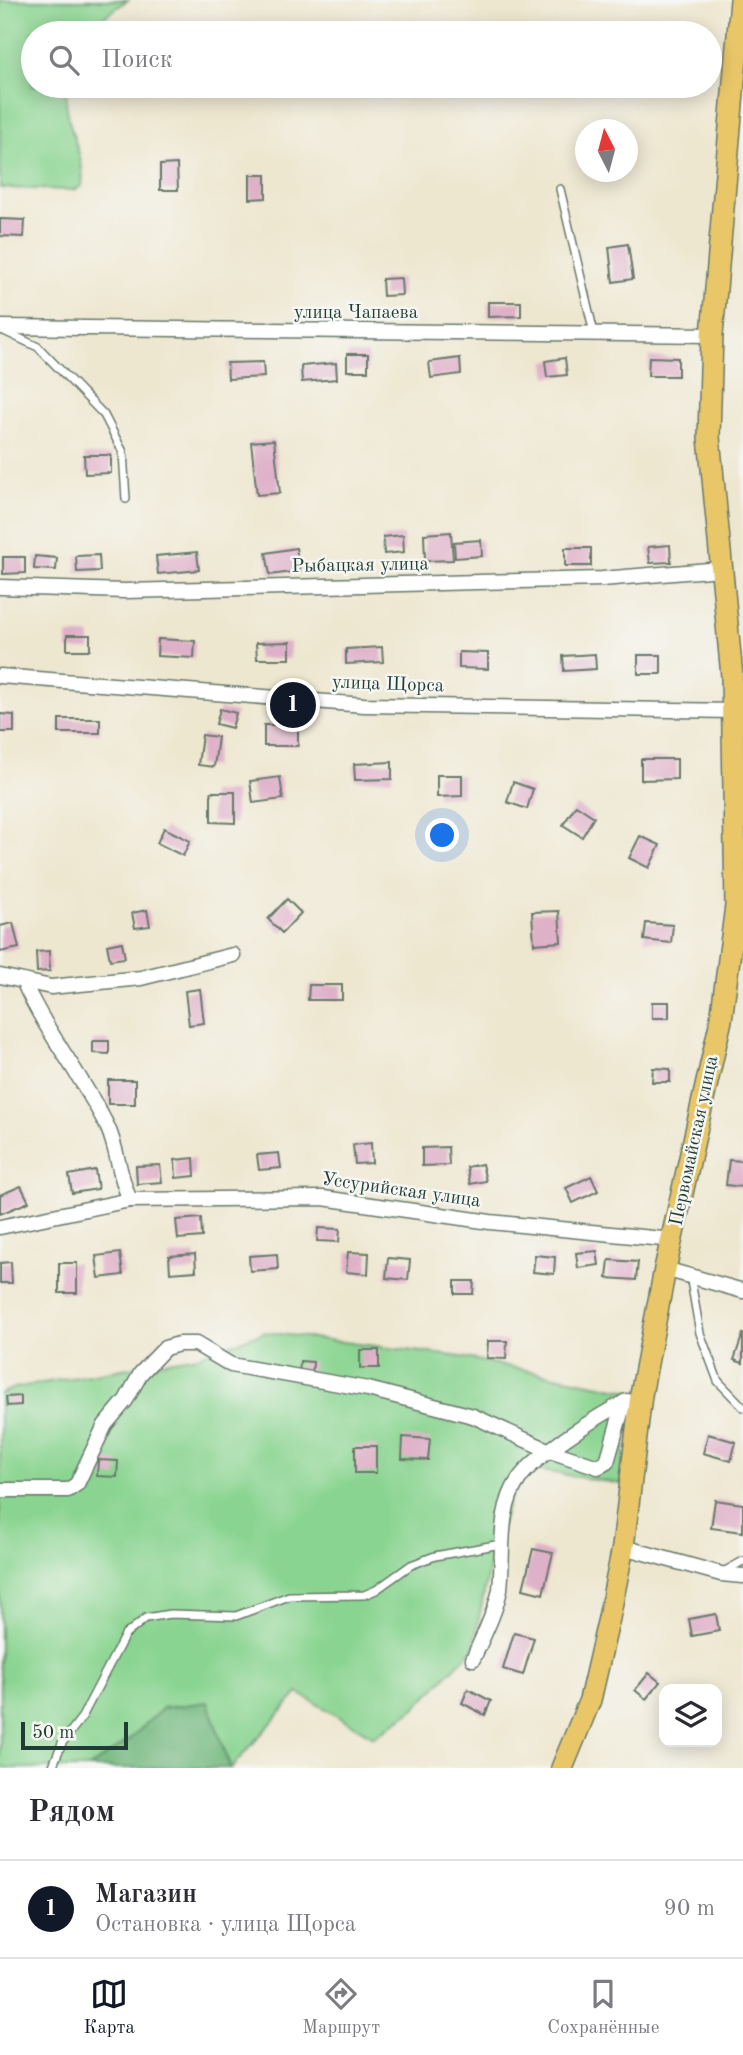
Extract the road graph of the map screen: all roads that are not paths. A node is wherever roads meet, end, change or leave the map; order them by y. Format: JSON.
{"nodes":[{"id":1,"x":741,"y":0,"type":"edge"},
{"id":2,"x":560,"y":189,"type":"dead end"},
{"id":3,"x":0,"y":328,"type":"edge"},
{"id":4,"x":594,"y":334,"type":"junction"},
{"id":5,"x":712,"y":335,"type":"junction"},
{"id":6,"x":127,"y":499,"type":"dead end"},
{"id":7,"x":721,"y":569,"type":"junction"},
{"id":8,"x":0,"y":587,"type":"edge"},
{"id":9,"x":0,"y":676,"type":"edge"},
{"id":10,"x":734,"y":711,"type":"junction"},
{"id":11,"x":233,"y":954,"type":"dead end"},
{"id":12,"x":0,"y":976,"type":"edge"},
{"id":13,"x":24,"y":983,"type":"junction"},
{"id":14,"x":130,"y":1200,"type":"junction"},
{"id":15,"x":0,"y":1227,"type":"edge"},
{"id":16,"x":673,"y":1240,"type":"junction"},
{"id":17,"x":666,"y":1269,"type":"junction"},
{"id":18,"x":690,"y":1275,"type":"junction"},
{"id":19,"x":743,"y":1291,"type":"edge"},
{"id":20,"x":633,"y":1398,"type":"junction"},
{"id":21,"x":743,"y":1407,"type":"edge"},
{"id":22,"x":550,"y":1451,"type":"junction"},
{"id":23,"x":0,"y":1490,"type":"edge"},
{"id":24,"x":501,"y":1544,"type":"junction"},
{"id":25,"x":623,"y":1547,"type":"junction"},
{"id":26,"x":743,"y":1561,"type":"edge"},
{"id":27,"x":721,"y":1574,"type":"junction"},
{"id":28,"x":743,"y":1576,"type":"edge"},
{"id":29,"x":473,"y":1660,"type":"dead end"},
{"id":30,"x":52,"y":1768,"type":"edge"},
{"id":31,"x":562,"y":1768,"type":"edge"}],
"edges":[{"from":1,"to":5,"type":"main road","name":"Первомайская улица"},
{"from":2,"to":4,"type":"lane"},
{"from":3,"to":4,"type":"street","name":"улица Чапаева"},
{"from":3,"to":6,"type":"lane"},
{"from":4,"to":5,"type":"street","name":"улица Чапаева"},
{"from":5,"to":7,"type":"main road","name":"Первомайская улица"},
{"from":7,"to":8,"type":"street","name":"Рыбацкая улица"},
{"from":7,"to":10,"type":"main road","name":"Первомайская улица"},
{"from":9,"to":10,"type":"street","name":"улица Щорса"},
{"from":10,"to":16,"type":"main road","name":"Первомайская улица"},
{"from":11,"to":13,"type":"street"},
{"from":12,"to":13,"type":"street"},
{"from":13,"to":14,"type":"street"},
{"from":14,"to":15,"type":"street","name":"Уссурийская улица"},
{"from":14,"to":16,"type":"street","name":"Уссурийская улица"},
{"from":16,"to":17,"type":"main road","name":"Первомайская улица"},
{"from":17,"to":18,"type":"street"},
{"from":17,"to":20,"type":"main road","name":"Первомайская улица"},
{"from":18,"to":19,"type":"street"},
{"from":18,"to":21,"type":"lane"},
{"from":20,"to":22,"type":"street"},
{"from":20,"to":22,"type":"street"},
{"from":20,"to":25,"type":"main road","name":"Первомайская улица"},
{"from":22,"to":23,"type":"street"},
{"from":22,"to":24,"type":"street"},
{"from":24,"to":29,"type":"street"},
{"from":24,"to":30,"type":"lane"},
{"from":25,"to":27,"type":"street"},
{"from":25,"to":31,"type":"main road","name":"Первомайская улица"},
{"from":26,"to":27,"type":"lane"},
{"from":27,"to":28,"type":"street"}]}
